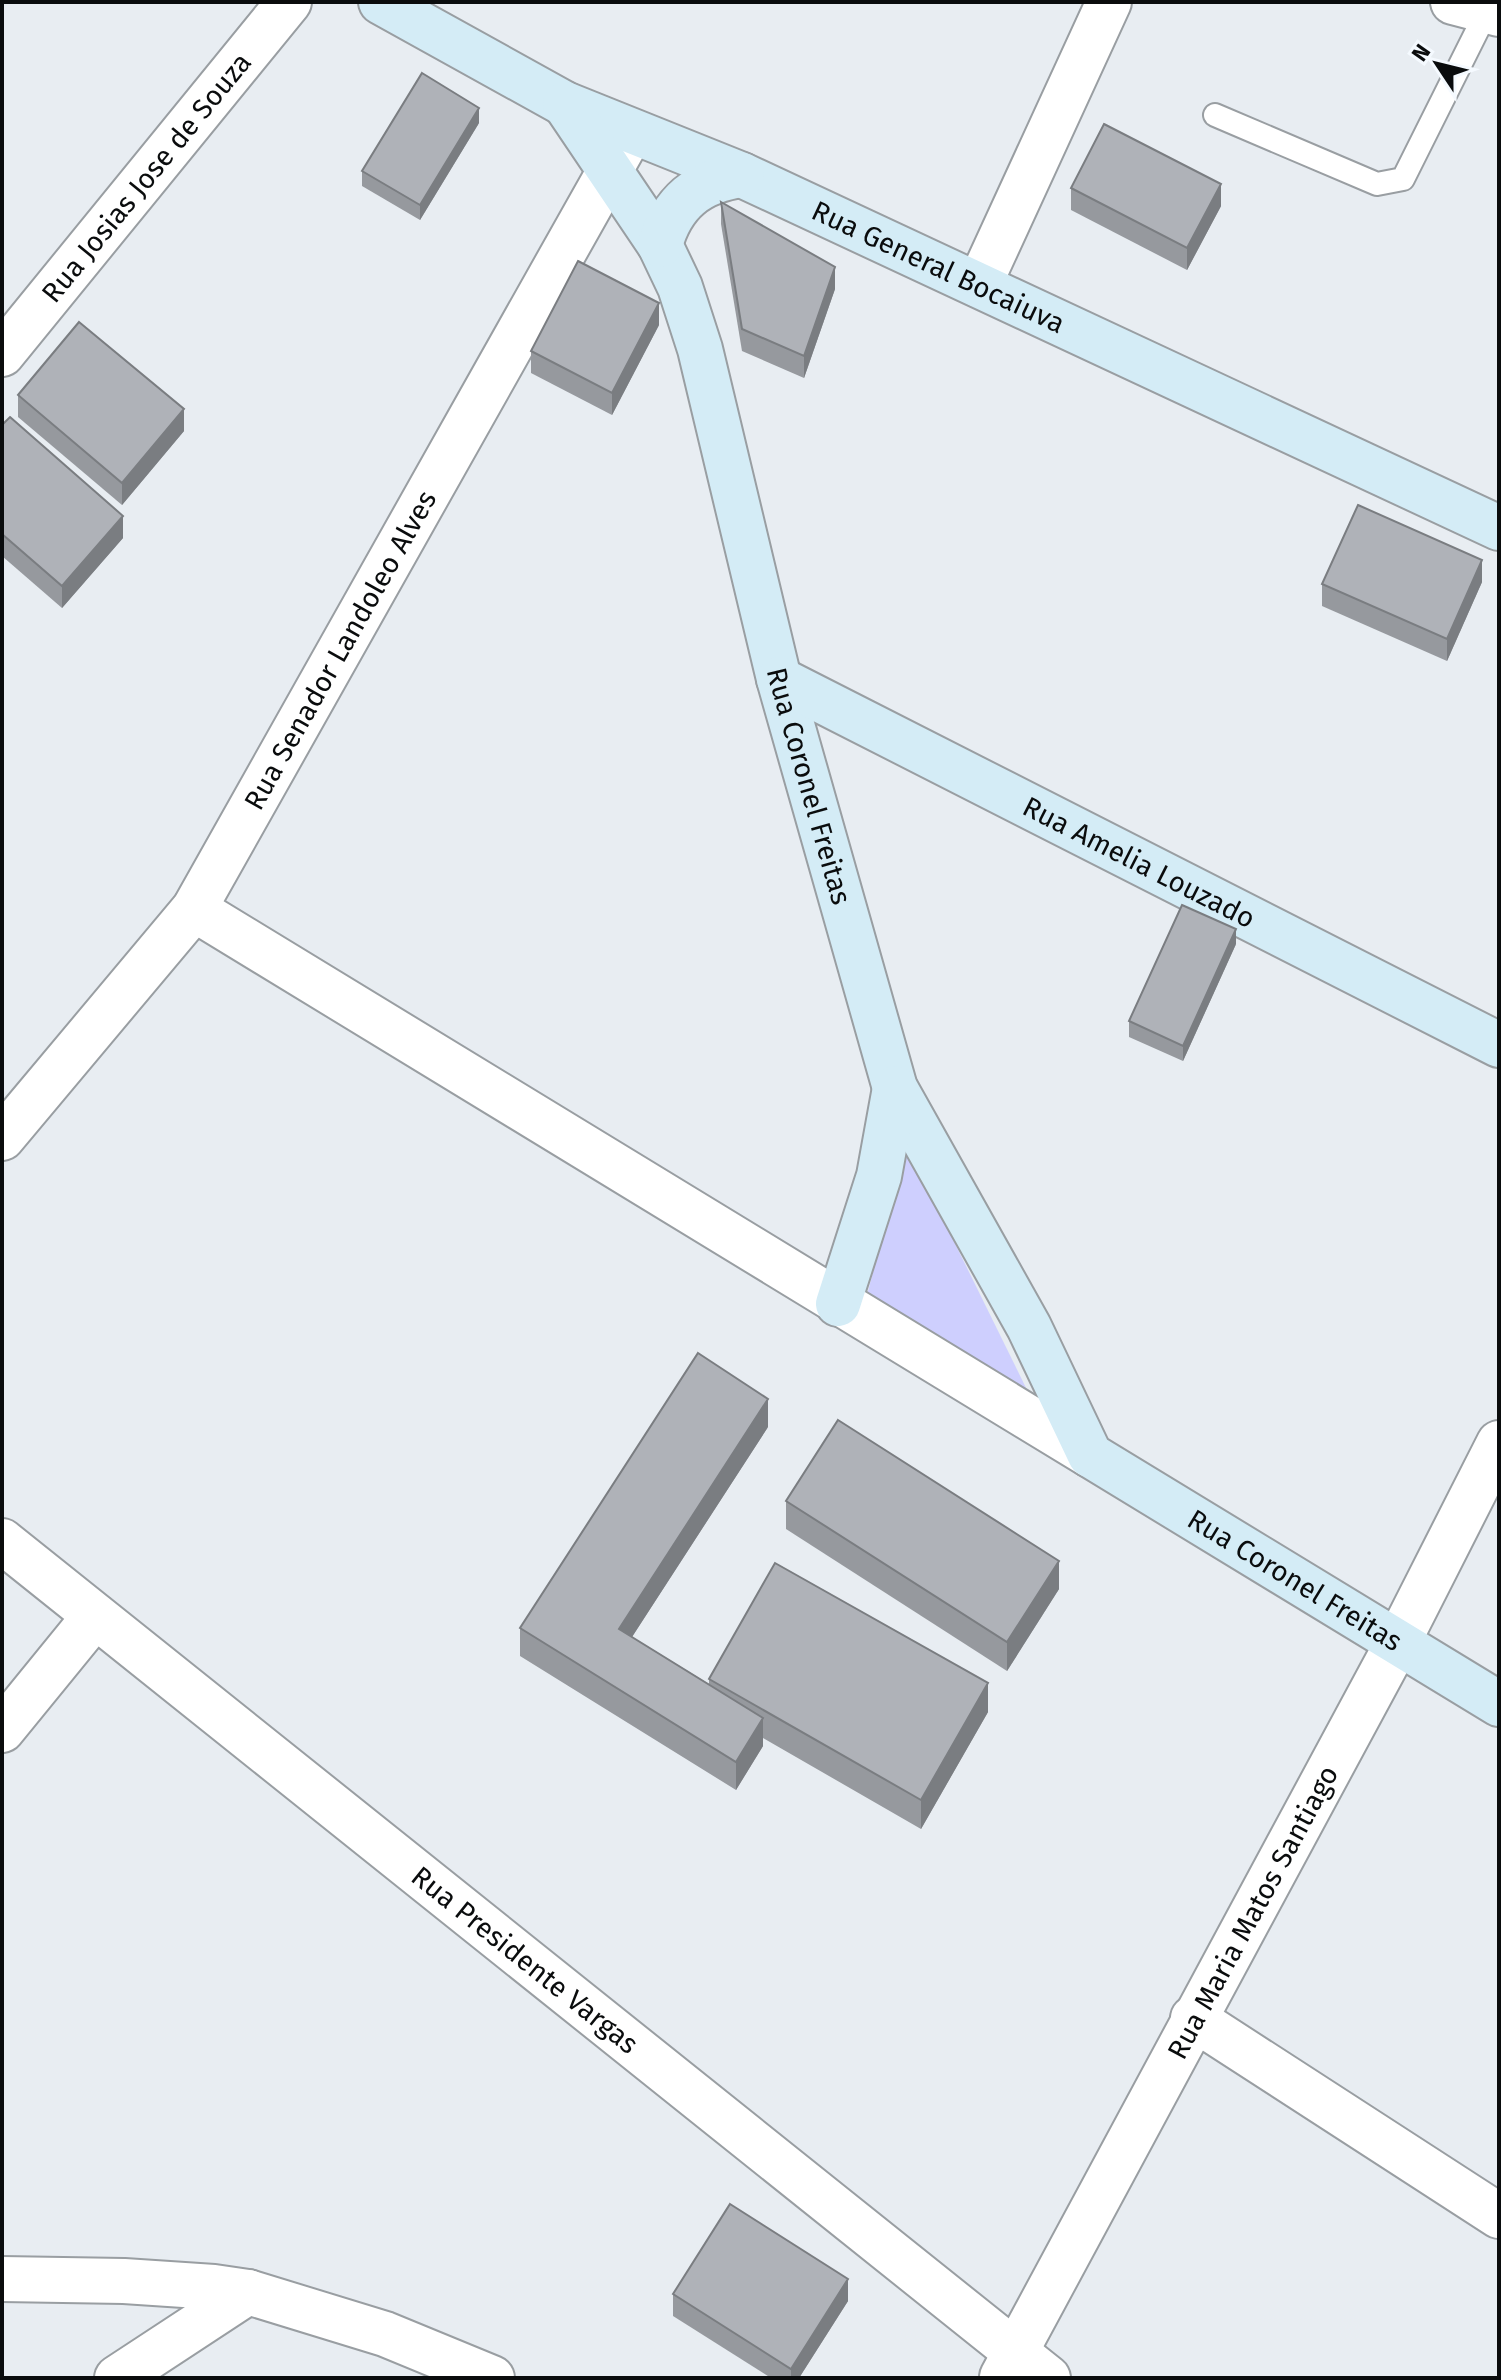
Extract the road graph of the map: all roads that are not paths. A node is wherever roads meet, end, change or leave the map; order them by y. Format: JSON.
{"nodes":[{"id":1,"x":289,"y":2,"type":"edge"},
{"id":2,"x":381,"y":2,"type":"edge"},
{"id":3,"x":1109,"y":2,"type":"edge"},
{"id":4,"x":1479,"y":9,"type":"edge"},
{"id":5,"x":565,"y":104,"type":"junction"},
{"id":6,"x":1215,"y":115,"type":"dead end"},
{"id":7,"x":633,"y":131,"type":"junction"},
{"id":8,"x":611,"y":169,"type":"junction"},
{"id":9,"x":742,"y":175,"type":"junction"},
{"id":10,"x":660,"y":245,"type":"junction"},
{"id":11,"x":979,"y":285,"type":"junction"},
{"id":12,"x":2,"y":354,"type":"edge"},
{"id":13,"x":1499,"y":528,"type":"edge"},
{"id":14,"x":779,"y":679,"type":"junction"},
{"id":15,"x":194,"y":909,"type":"junction"},
{"id":16,"x":1499,"y":1045,"type":"edge"},
{"id":17,"x":895,"y":1088,"type":"junction"},
{"id":18,"x":2,"y":1138,"type":"edge"},
{"id":19,"x":838,"y":1304,"type":"junction"},
{"id":20,"x":1499,"y":1443,"type":"edge"},
{"id":21,"x":1090,"y":1455,"type":"junction"},
{"id":22,"x":2,"y":1541,"type":"edge"},
{"id":23,"x":95,"y":1616,"type":"junction"},
{"id":24,"x":1397,"y":1644,"type":"junction"},
{"id":25,"x":1499,"y":1704,"type":"edge"},
{"id":26,"x":2,"y":1730,"type":"edge"},
{"id":27,"x":1193,"y":2018,"type":"junction"},
{"id":28,"x":1499,"y":2216,"type":"edge"},
{"id":29,"x":2,"y":2279,"type":"edge"},
{"id":30,"x":248,"y":2292,"type":"junction"},
{"id":31,"x":1022,"y":2370,"type":"edge"},
{"id":32,"x":117,"y":2378,"type":"edge"},
{"id":33,"x":492,"y":2378,"type":"edge"}],
"edges":[{"from":1,"to":12,"type":"street","name":"Rua Josias Jose de Souza"},
{"from":2,"to":5,"type":"main road","name":"Rua General Bocaiuva"},
{"from":3,"to":11,"type":"street"},
{"from":4,"to":6,"type":"lane"},
{"from":5,"to":7,"type":"main road","name":"Rua General Bocaiuva"},
{"from":5,"to":8,"type":"main road","name":"Rua Coronel Freitas"},
{"from":7,"to":8,"type":"street","name":"Rua Senador Landoleo Alves"},
{"from":7,"to":9,"type":"main road","name":"Rua General Bocaiuva"},
{"from":8,"to":10,"type":"main road","name":"Rua Coronel Freitas"},
{"from":8,"to":15,"type":"street","name":"Rua Senador Landoleo Alves"},
{"from":9,"to":10,"type":"main road"},
{"from":9,"to":11,"type":"main road","name":"Rua General Bocaiuva"},
{"from":10,"to":14,"type":"main road","name":"Rua Coronel Freitas"},
{"from":11,"to":13,"type":"main road","name":"Rua General Bocaiuva"},
{"from":14,"to":16,"type":"main road","name":"Rua Amelia Louzado"},
{"from":14,"to":17,"type":"main road","name":"Rua Coronel Freitas"},
{"from":15,"to":18,"type":"street","name":"Rua Senador Landoleo Alves"},
{"from":15,"to":19,"type":"street","name":"Rua Coronel Freitas"},
{"from":17,"to":19,"type":"main road"},
{"from":17,"to":21,"type":"main road","name":"Rua Coronel Freitas"},
{"from":19,"to":21,"type":"street","name":"Rua Coronel Freitas"},
{"from":20,"to":24,"type":"street","name":"Rua Maria Matos Santiago"},
{"from":21,"to":24,"type":"main road","name":"Rua Coronel Freitas"},
{"from":22,"to":23,"type":"street","name":"Rua Presidente Vargas"},
{"from":23,"to":26,"type":"street"},
{"from":23,"to":31,"type":"street","name":"Rua Presidente Vargas"},
{"from":24,"to":25,"type":"main road","name":"Rua Coronel Freitas"},
{"from":24,"to":27,"type":"street","name":"Rua Maria Matos Santiago"},
{"from":27,"to":28,"type":"street"},
{"from":27,"to":31,"type":"street","name":"Rua Maria Matos Santiago"},
{"from":29,"to":30,"type":"street"},
{"from":30,"to":32,"type":"street"},
{"from":30,"to":33,"type":"street"}]}
